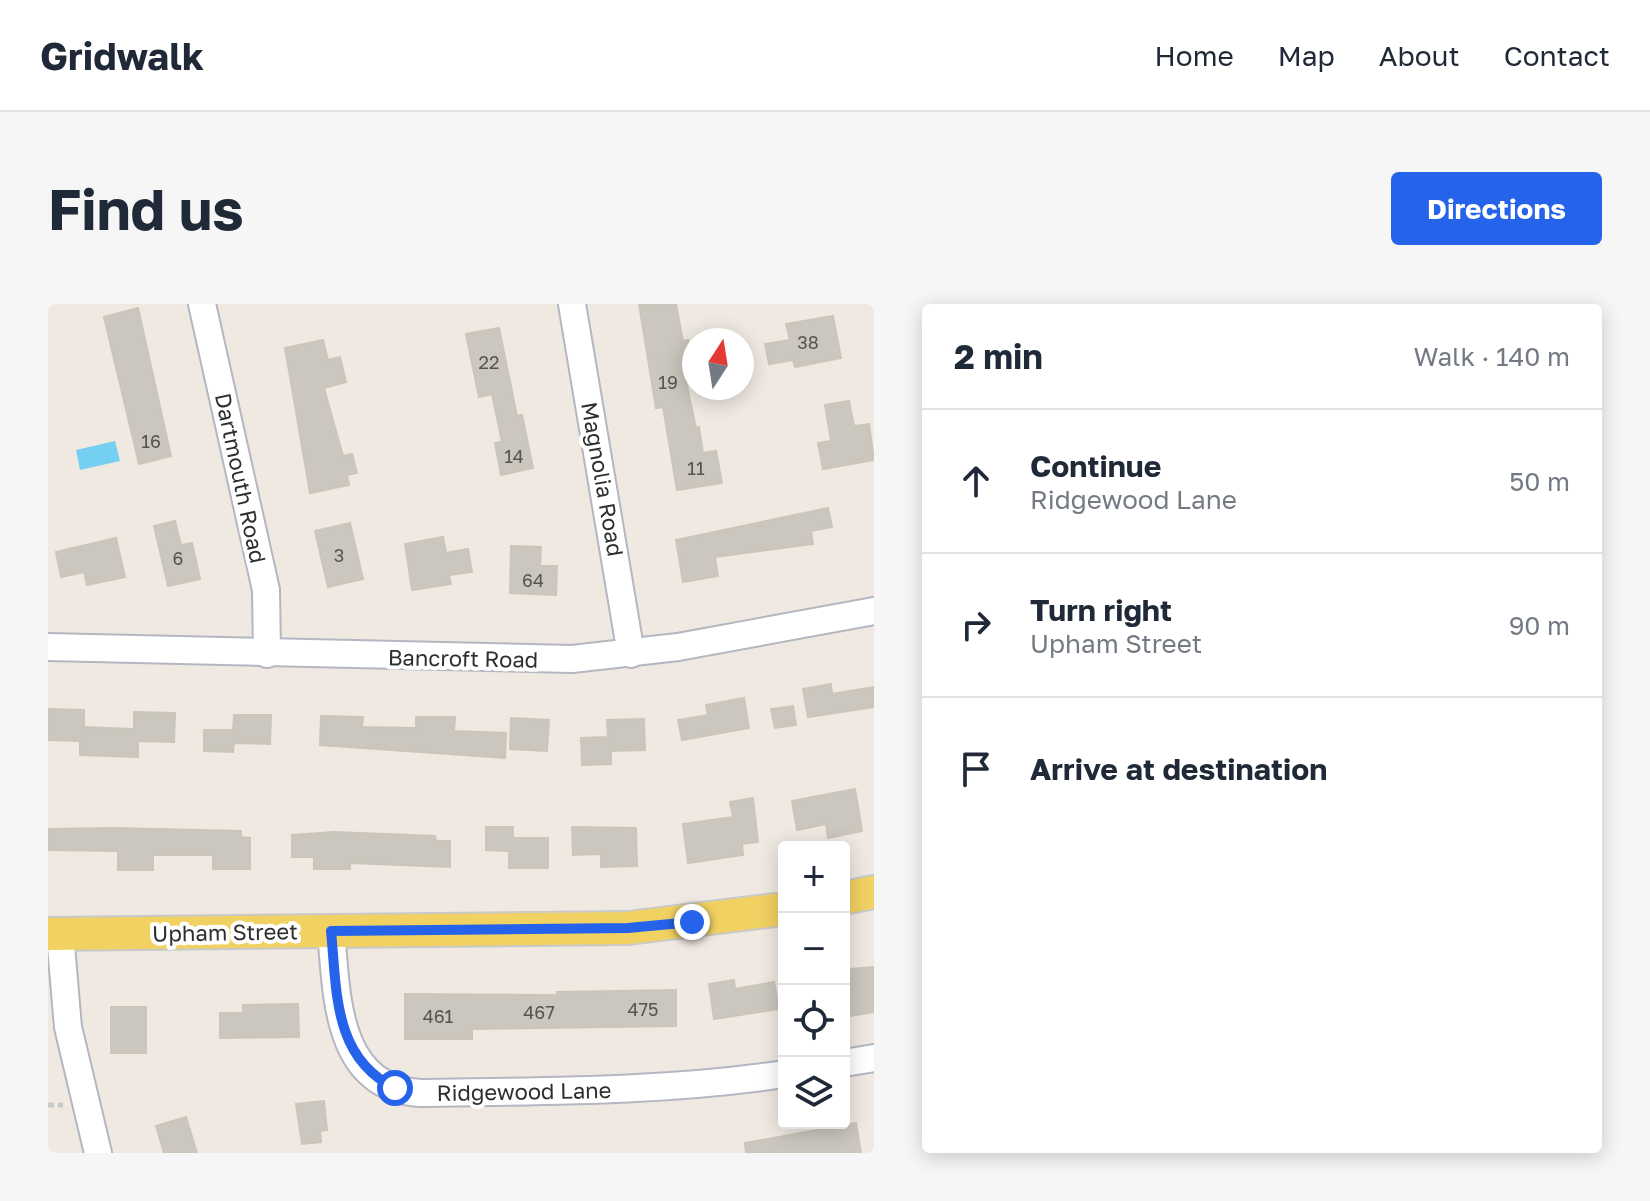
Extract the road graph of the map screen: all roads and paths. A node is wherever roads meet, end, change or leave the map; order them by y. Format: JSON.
{"nodes":[{"id":1,"x":202,"y":304,"type":"edge"},
{"id":2,"x":572,"y":304,"type":"edge"},
{"id":3,"x":874,"y":611,"type":"edge"},
{"id":4,"x":48,"y":647,"type":"edge"},
{"id":5,"x":267,"y":654,"type":"junction"},
{"id":6,"x":631,"y":654,"type":"junction"},
{"id":7,"x":874,"y":892,"type":"edge"},
{"id":8,"x":850,"y":897,"type":"edge"},
{"id":9,"x":778,"y":910,"type":"edge"},
{"id":10,"x":331,"y":931,"type":"junction"},
{"id":11,"x":54,"y":934,"type":"edge"},
{"id":12,"x":874,"y":1058,"type":"edge"},
{"id":13,"x":850,"y":1062,"type":"edge"},
{"id":14,"x":778,"y":1075,"type":"edge"},
{"id":15,"x":98,"y":1153,"type":"edge"}],
"edges":[{"from":1,"to":5,"type":"street","name":"Dartmouth Road"},
{"from":2,"to":6,"type":"street","name":"Magnolia Road"},
{"from":3,"to":6,"type":"street","name":"Bancroft Road"},
{"from":4,"to":5,"type":"street","name":"Bancroft Road"},
{"from":5,"to":6,"type":"street","name":"Bancroft Road"},
{"from":7,"to":8,"type":"main road"},
{"from":9,"to":10,"type":"main road","name":"Upham Street"},
{"from":10,"to":11,"type":"main road","name":"Upham Street"},
{"from":10,"to":14,"type":"street","name":"Ridgewood Lane"},
{"from":11,"to":15,"type":"street"},
{"from":12,"to":13,"type":"street"}]}
